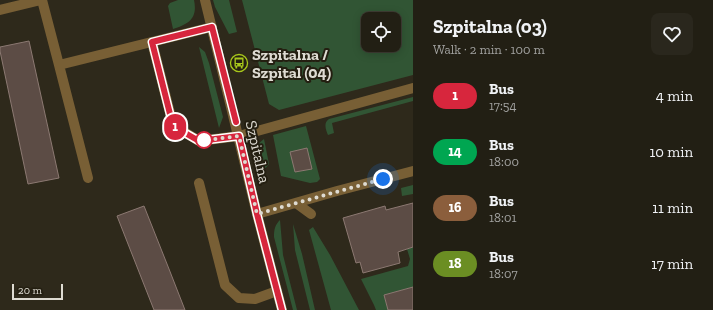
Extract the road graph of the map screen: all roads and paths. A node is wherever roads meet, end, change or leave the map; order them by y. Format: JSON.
{"nodes":[{"id":1,"x":42,"y":0,"type":"edge"},
{"id":2,"x":205,"y":0,"type":"edge"},
{"id":3,"x":0,"y":10,"type":"edge"},
{"id":4,"x":212,"y":27,"type":"junction"},
{"id":5,"x":152,"y":42,"type":"junction"},
{"id":6,"x":59,"y":65,"type":"junction"},
{"id":7,"x":413,"y":88,"type":"edge"},
{"id":8,"x":239,"y":136,"type":"junction"},
{"id":9,"x":413,"y":171,"type":"edge"},
{"id":10,"x":88,"y":178,"type":"dead end"},
{"id":11,"x":199,"y":183,"type":"dead end"},
{"id":12,"x":296,"y":203,"type":"junction"},
{"id":13,"x":257,"y":214,"type":"junction"},
{"id":14,"x":311,"y":214,"type":"dead end"},
{"id":15,"x":277,"y":291,"type":"junction"},
{"id":16,"x":282,"y":310,"type":"edge"}],
"edges":[{"from":1,"to":3,"type":"street"},
{"from":1,"to":6,"type":"street"},
{"from":2,"to":4,"type":"street","name":"Szpitalna"},
{"from":4,"to":5,"type":"street"},
{"from":4,"to":8,"type":"street","name":"Szpitalna"},
{"from":5,"to":6,"type":"street"},
{"from":5,"to":8,"type":"street"},
{"from":6,"to":10,"type":"street"},
{"from":7,"to":8,"type":"street"},
{"from":8,"to":13,"type":"street","name":"Szpitalna"},
{"from":9,"to":12,"type":"street"},
{"from":11,"to":15,"type":"street"},
{"from":12,"to":13,"type":"street"},
{"from":12,"to":14,"type":"street"},
{"from":13,"to":15,"type":"street","name":"Szpitalna"},
{"from":15,"to":16,"type":"street","name":"Szpitalna"}]}
